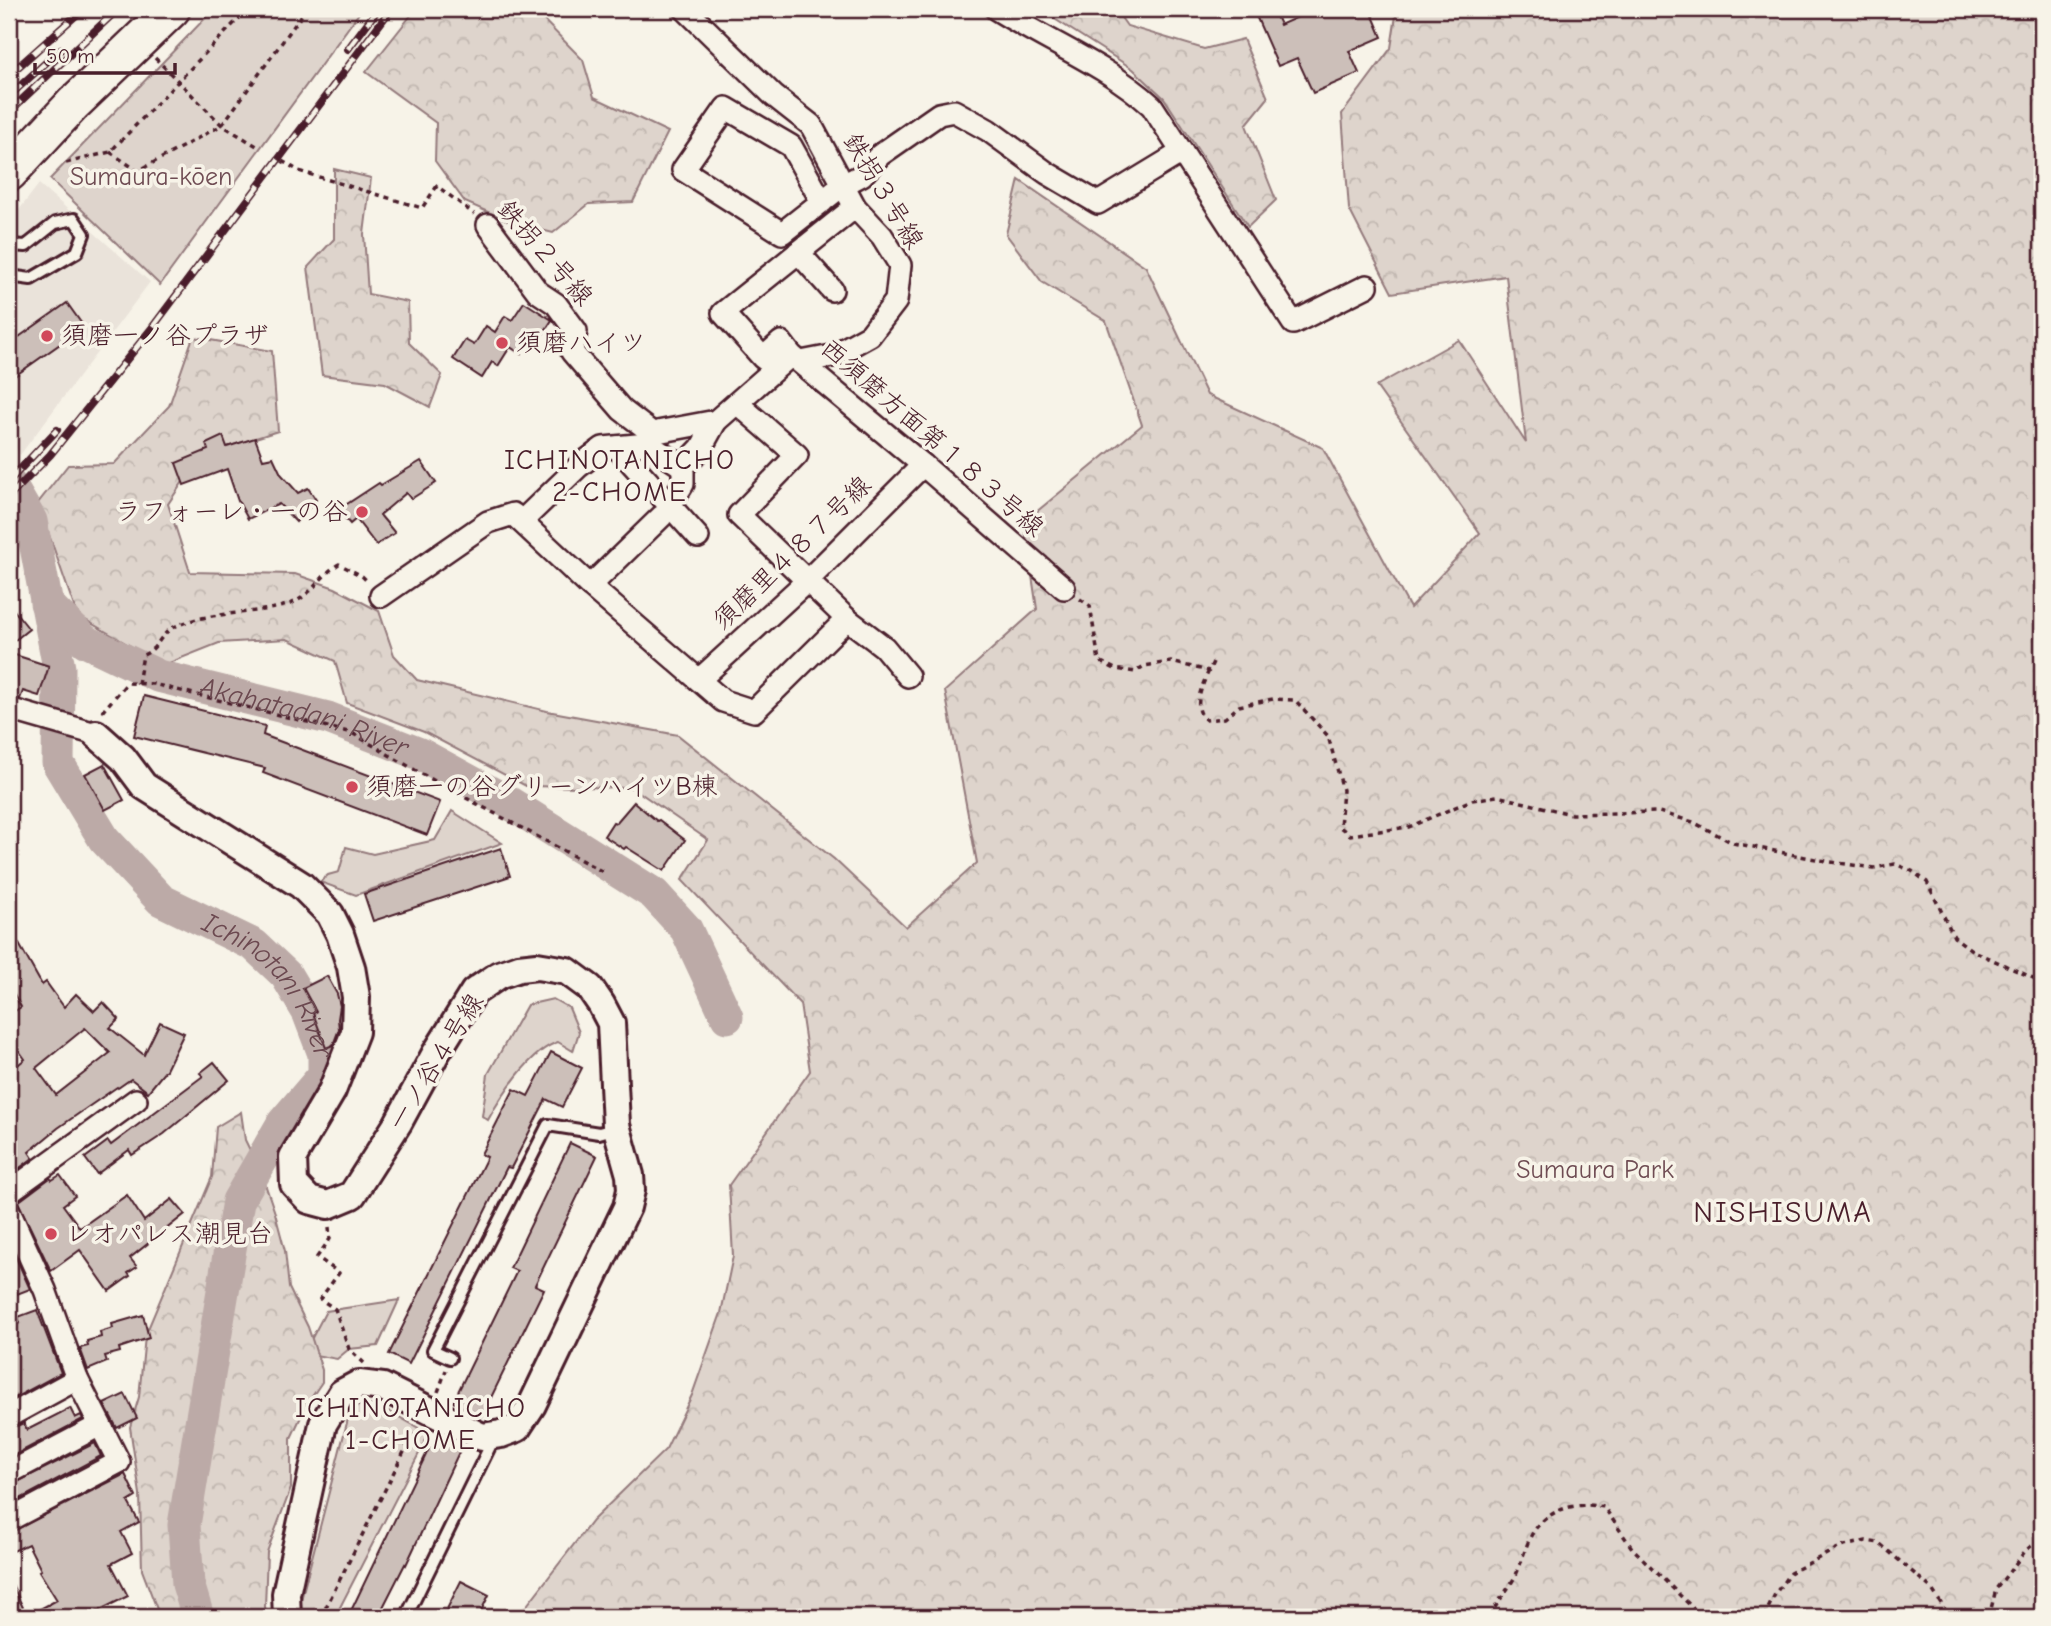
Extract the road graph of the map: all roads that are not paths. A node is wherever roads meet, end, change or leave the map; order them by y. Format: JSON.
{"nodes":[{"id":1,"x":172,"y":9,"type":"edge"},
{"id":2,"x":685,"y":9,"type":"edge"},
{"id":3,"x":996,"y":9,"type":"edge"},
{"id":4,"x":1182,"y":152,"type":"junction"},
{"id":5,"x":9,"y":173,"type":"edge"},
{"id":6,"x":843,"y":186,"type":"junction"},
{"id":7,"x":822,"y":202,"type":"junction"},
{"id":8,"x":855,"y":207,"type":"junction"},
{"id":9,"x":488,"y":225,"type":"road end"},
{"id":10,"x":9,"y":245,"type":"edge"},
{"id":11,"x":798,"y":252,"type":"junction"},
{"id":12,"x":9,"y":276,"type":"edge"},
{"id":13,"x":1367,"y":286,"type":"dead end"},
{"id":14,"x":832,"y":290,"type":"dead end"},
{"id":15,"x":796,"y":358,"type":"junction"},
{"id":16,"x":737,"y":403,"type":"junction"},
{"id":17,"x":716,"y":421,"type":"junction"},
{"id":18,"x":650,"y":439,"type":"junction"},
{"id":19,"x":617,"y":447,"type":"junction"},
{"id":20,"x":923,"y":465,"type":"junction"},
{"id":21,"x":683,"y":467,"type":"junction"},
{"id":22,"x":666,"y":511,"type":"junction"},
{"id":23,"x":522,"y":521,"type":"junction"},
{"id":24,"x":698,"y":537,"type":"dead end"},
{"id":25,"x":807,"y":581,"type":"junction"},
{"id":26,"x":590,"y":586,"type":"junction"},
{"id":27,"x":1064,"y":588,"type":"road end"},
{"id":28,"x":381,"y":596,"type":"road end"},
{"id":29,"x":847,"y":619,"type":"junction"},
{"id":30,"x":908,"y":676,"type":"dead end"},
{"id":31,"x":699,"y":680,"type":"junction"},
{"id":32,"x":9,"y":709,"type":"edge"},
{"id":33,"x":95,"y":734,"type":"joint"},
{"id":34,"x":136,"y":1100,"type":"dead end"},
{"id":35,"x":617,"y":1128,"type":"junction"},
{"id":36,"x":9,"y":1192,"type":"edge"},
{"id":37,"x":9,"y":1211,"type":"edge"},
{"id":38,"x":450,"y":1358,"type":"road end"},
{"id":39,"x":77,"y":1379,"type":"junction"},
{"id":40,"x":9,"y":1416,"type":"edge"},
{"id":41,"x":100,"y":1426,"type":"junction"},
{"id":42,"x":495,"y":1436,"type":"junction"},
{"id":43,"x":9,"y":1473,"type":"edge"},
{"id":44,"x":9,"y":1520,"type":"edge"},
{"id":45,"x":287,"y":1617,"type":"edge"},
{"id":46,"x":406,"y":1617,"type":"edge"}],
"edges":[{"from":1,"to":5,"type":"highway"},
{"from":2,"to":6,"type":"street","name":"鉄拐３号線"},
{"from":3,"to":4,"type":"street"},
{"from":4,"to":6,"type":"street"},
{"from":4,"to":13,"type":"street"},
{"from":6,"to":7,"type":"street"},
{"from":6,"to":8,"type":"street","name":"鉄拐３号線"},
{"from":7,"to":7,"type":"street"},
{"from":8,"to":11,"type":"street"},
{"from":8,"to":15,"type":"street","name":"鉄拐３号線"},
{"from":9,"to":18,"type":"street","name":"鉄拐２号線"},
{"from":10,"to":12,"type":"lane"},
{"from":11,"to":14,"type":"street"},
{"from":11,"to":15,"type":"street"},
{"from":15,"to":16,"type":"street","name":"西須磨方面第１８３号線"},
{"from":15,"to":20,"type":"street","name":"西須磨方面第１８３号線"},
{"from":16,"to":17,"type":"street","name":"西須磨方面第１８３号線"},
{"from":16,"to":25,"type":"street"},
{"from":17,"to":18,"type":"street","name":"西須磨方面第１８３号線"},
{"from":17,"to":21,"type":"street"},
{"from":18,"to":19,"type":"street","name":"西須磨方面第１８３号線"},
{"from":18,"to":21,"type":"street"},
{"from":19,"to":22,"type":"street"},
{"from":19,"to":23,"type":"street","name":"西須磨方面第１８３号線"},
{"from":20,"to":25,"type":"street","name":"須磨里４８７号線"},
{"from":20,"to":27,"type":"street","name":"西須磨方面第１８３号線"},
{"from":21,"to":22,"type":"street"},
{"from":22,"to":24,"type":"street"},
{"from":22,"to":26,"type":"street"},
{"from":23,"to":26,"type":"street"},
{"from":23,"to":28,"type":"street"},
{"from":25,"to":29,"type":"street"},
{"from":25,"to":31,"type":"street","name":"須磨里４８７号線"},
{"from":26,"to":31,"type":"street"},
{"from":29,"to":30,"type":"street"},
{"from":29,"to":31,"type":"street"},
{"from":32,"to":33,"type":"street"},
{"from":33,"to":35,"type":"street","name":"一ノ谷４号線"},
{"from":34,"to":36,"type":"street"},
{"from":35,"to":38,"type":"lane"},
{"from":35,"to":42,"type":"street","name":"一ノ谷４号線"},
{"from":37,"to":39,"type":"street"},
{"from":39,"to":40,"type":"street"},
{"from":39,"to":41,"type":"street"},
{"from":41,"to":43,"type":"street"},
{"from":41,"to":44,"type":"street"},
{"from":42,"to":45,"type":"street"},
{"from":42,"to":46,"type":"lane"}]}
